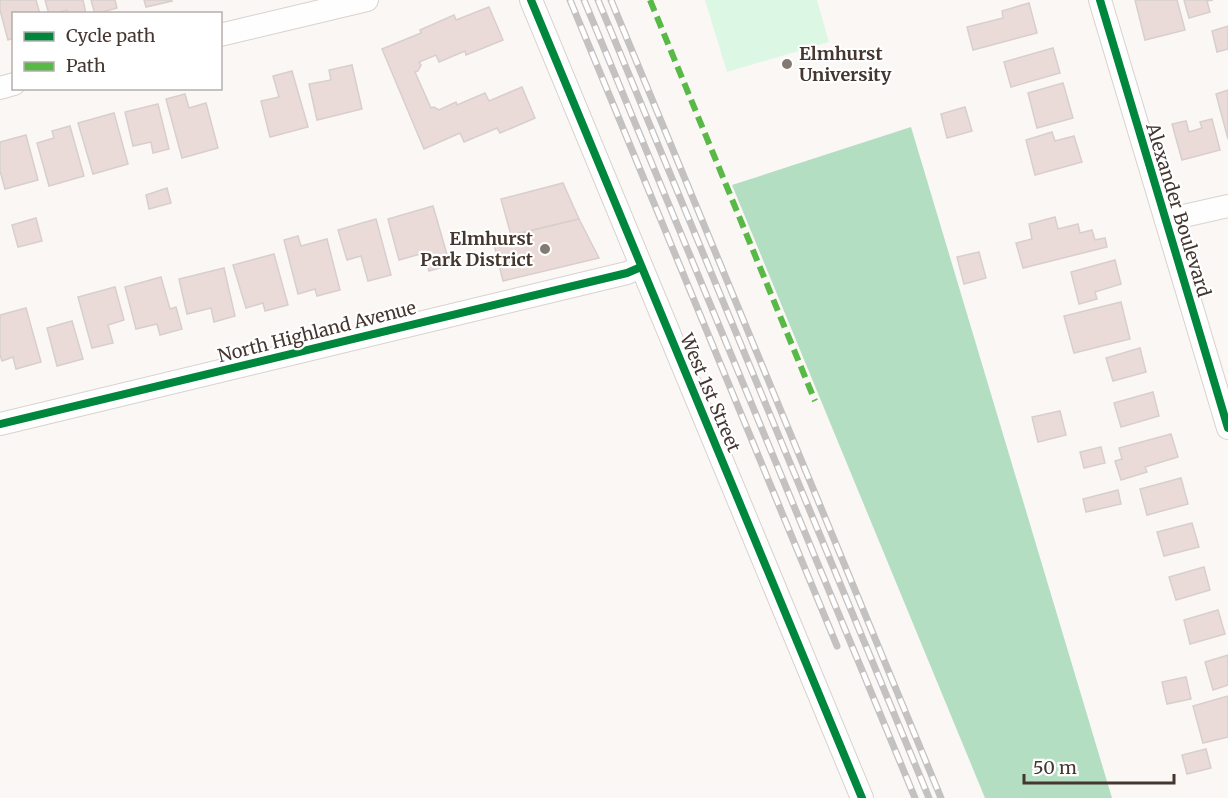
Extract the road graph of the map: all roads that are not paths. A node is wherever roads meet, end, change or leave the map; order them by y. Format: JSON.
{"nodes":[{"id":1,"x":367,"y":0,"type":"edge"},
{"id":2,"x":531,"y":0,"type":"edge"},
{"id":3,"x":1100,"y":0,"type":"edge"},
{"id":4,"x":222,"y":35,"type":"edge"},
{"id":5,"x":1228,"y":206,"type":"edge"},
{"id":6,"x":1166,"y":220,"type":"junction"},
{"id":7,"x":641,"y":267,"type":"junction"},
{"id":8,"x":0,"y":424,"type":"edge"},
{"id":9,"x":1228,"y":428,"type":"edge"},
{"id":10,"x":862,"y":798,"type":"edge"}],
"edges":[{"from":1,"to":4,"type":"street"},
{"from":2,"to":7,"type":"street","name":"West 1st Street"},
{"from":3,"to":6,"type":"street","name":"Alexander Boulevard"},
{"from":5,"to":6,"type":"street"},
{"from":6,"to":9,"type":"street","name":"Alexander Boulevard"},
{"from":7,"to":8,"type":"street","name":"North Highland Avenue"},
{"from":7,"to":10,"type":"street","name":"West 1st Street"}]}
